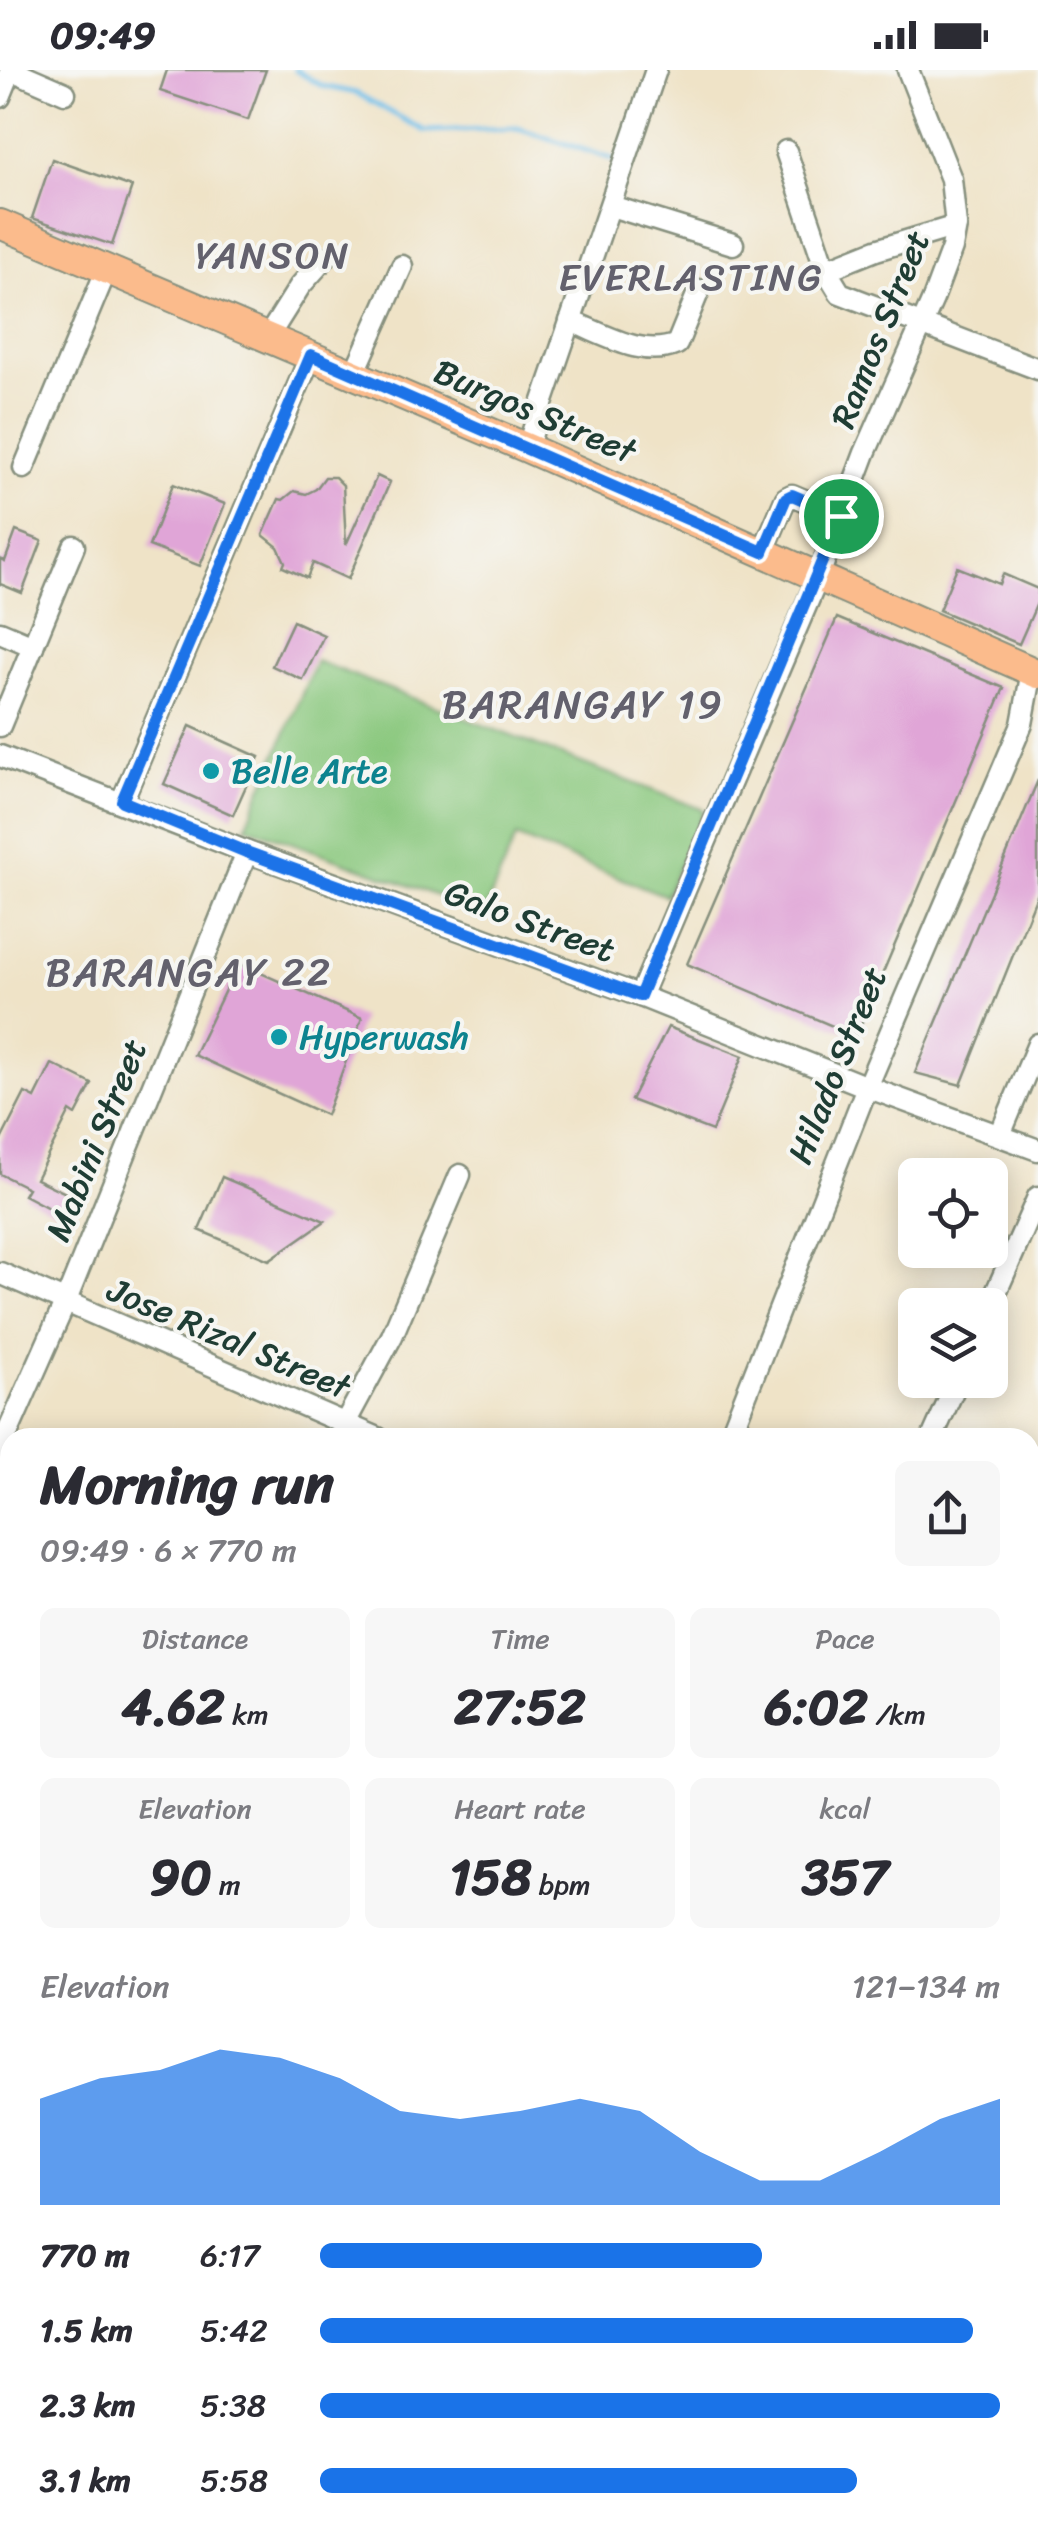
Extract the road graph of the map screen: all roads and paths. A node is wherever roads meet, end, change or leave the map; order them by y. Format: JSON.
{"nodes":[{"id":1,"x":656,"y":70,"type":"edge"},
{"id":2,"x":908,"y":70,"type":"edge"},
{"id":3,"x":20,"y":72,"type":"edge"},
{"id":4,"x":65,"y":93,"type":"dead end"},
{"id":5,"x":0,"y":97,"type":"edge"},
{"id":6,"x":786,"y":151,"type":"dead end"},
{"id":7,"x":611,"y":206,"type":"junction"},
{"id":8,"x":0,"y":224,"type":"edge"},
{"id":9,"x":956,"y":226,"type":"junction"},
{"id":10,"x":732,"y":244,"type":"dead end"},
{"id":11,"x":325,"y":258,"type":"dead end"},
{"id":12,"x":402,"y":266,"type":"dead end"},
{"id":13,"x":826,"y":270,"type":"junction"},
{"id":14,"x":106,"y":272,"type":"junction"},
{"id":15,"x":699,"y":290,"type":"dead end"},
{"id":16,"x":570,"y":322,"type":"junction"},
{"id":17,"x":922,"y":323,"type":"junction"},
{"id":18,"x":268,"y":337,"type":"junction"},
{"id":19,"x":311,"y":355,"type":"junction"},
{"id":20,"x":1038,"y":369,"type":"edge"},
{"id":21,"x":354,"y":374,"type":"junction"},
{"id":22,"x":527,"y":448,"type":"junction"},
{"id":23,"x":24,"y":468,"type":"dead end"},
{"id":24,"x":841,"y":516,"type":"junction"},
{"id":25,"x":74,"y":546,"type":"dead end"},
{"id":26,"x":763,"y":552,"type":"junction"},
{"id":27,"x":819,"y":575,"type":"junction"},
{"id":28,"x":0,"y":632,"type":"edge"},
{"id":29,"x":33,"y":646,"type":"junction"},
{"id":30,"x":1036,"y":667,"type":"edge"},
{"id":31,"x":10,"y":676,"type":"edge"},
{"id":32,"x":1038,"y":705,"type":"edge"},
{"id":33,"x":1,"y":720,"type":"edge"},
{"id":34,"x":1022,"y":724,"type":"junction"},
{"id":35,"x":0,"y":756,"type":"edge"},
{"id":36,"x":122,"y":801,"type":"junction"},
{"id":37,"x":246,"y":852,"type":"junction"},
{"id":38,"x":640,"y":996,"type":"junction"},
{"id":39,"x":1038,"y":1044,"type":"edge"},
{"id":40,"x":866,"y":1087,"type":"junction"},
{"id":41,"x":1000,"y":1135,"type":"junction"},
{"id":42,"x":1038,"y":1150,"type":"edge"},
{"id":43,"x":460,"y":1175,"type":"dead end"},
{"id":44,"x":1038,"y":1197,"type":"edge"},
{"id":45,"x":0,"y":1273,"type":"edge"},
{"id":46,"x":998,"y":1288,"type":"edge"},
{"id":47,"x":65,"y":1304,"type":"junction"},
{"id":48,"x":950,"y":1398,"type":"edge"},
{"id":49,"x":345,"y":1423,"type":"junction"},
{"id":50,"x":10,"y":1428,"type":"edge"},
{"id":51,"x":356,"y":1428,"type":"edge"},
{"id":52,"x":741,"y":1428,"type":"edge"},
{"id":53,"x":936,"y":1428,"type":"edge"}],
"edges":[{"from":1,"to":7,"type":"street"},
{"from":2,"to":9,"type":"street","name":"Ramos Street"},
{"from":3,"to":4,"type":"street"},
{"from":3,"to":5,"type":"street"},
{"from":6,"to":13,"type":"street"},
{"from":7,"to":10,"type":"street"},
{"from":7,"to":16,"type":"street"},
{"from":8,"to":14,"type":"main road","name":"Burgos Street"},
{"from":9,"to":13,"type":"street"},
{"from":9,"to":17,"type":"street","name":"Ramos Street"},
{"from":11,"to":18,"type":"street"},
{"from":12,"to":21,"type":"street"},
{"from":13,"to":17,"type":"street"},
{"from":14,"to":18,"type":"main road","name":"Burgos Street"},
{"from":14,"to":23,"type":"street"},
{"from":15,"to":16,"type":"street"},
{"from":16,"to":22,"type":"street"},
{"from":17,"to":20,"type":"street"},
{"from":17,"to":24,"type":"street","name":"Ramos Street"},
{"from":18,"to":19,"type":"main road","name":"Burgos Street"},
{"from":19,"to":21,"type":"main road","name":"Burgos Street"},
{"from":19,"to":36,"type":"street"},
{"from":21,"to":22,"type":"main road","name":"Burgos Street"},
{"from":22,"to":26,"type":"main road","name":"Burgos Street"},
{"from":24,"to":26,"type":"street"},
{"from":24,"to":27,"type":"street","name":"Ramos Street"},
{"from":25,"to":29,"type":"street"},
{"from":26,"to":27,"type":"main road","name":"Burgos Street"},
{"from":27,"to":30,"type":"main road","name":"Burgos Street"},
{"from":27,"to":38,"type":"street","name":"Ramos Street"},
{"from":28,"to":29,"type":"street"},
{"from":29,"to":31,"type":"street"},
{"from":30,"to":34,"type":"street","name":"Hilado Street"},
{"from":31,"to":33,"type":"street"},
{"from":32,"to":34,"type":"street","name":"Hilado Street"},
{"from":34,"to":40,"type":"street","name":"Hilado Street"},
{"from":35,"to":36,"type":"street","name":"Galo Street"},
{"from":36,"to":37,"type":"street","name":"Galo Street"},
{"from":37,"to":38,"type":"street","name":"Galo Street"},
{"from":37,"to":47,"type":"street","name":"Mabini Street"},
{"from":38,"to":40,"type":"street","name":"Galo Street"},
{"from":39,"to":41,"type":"street"},
{"from":40,"to":41,"type":"street","name":"Galo Street"},
{"from":40,"to":52,"type":"street","name":"Hilado Street"},
{"from":41,"to":42,"type":"street","name":"Galo Street"},
{"from":43,"to":49,"type":"street"},
{"from":44,"to":46,"type":"street"},
{"from":45,"to":47,"type":"street","name":"Jose Rizal Street"},
{"from":47,"to":49,"type":"street","name":"Jose Rizal Street"},
{"from":47,"to":50,"type":"street","name":"Mabini Street"},
{"from":48,"to":53,"type":"street"},
{"from":49,"to":51,"type":"street","name":"Jose Rizal Street"}]}
